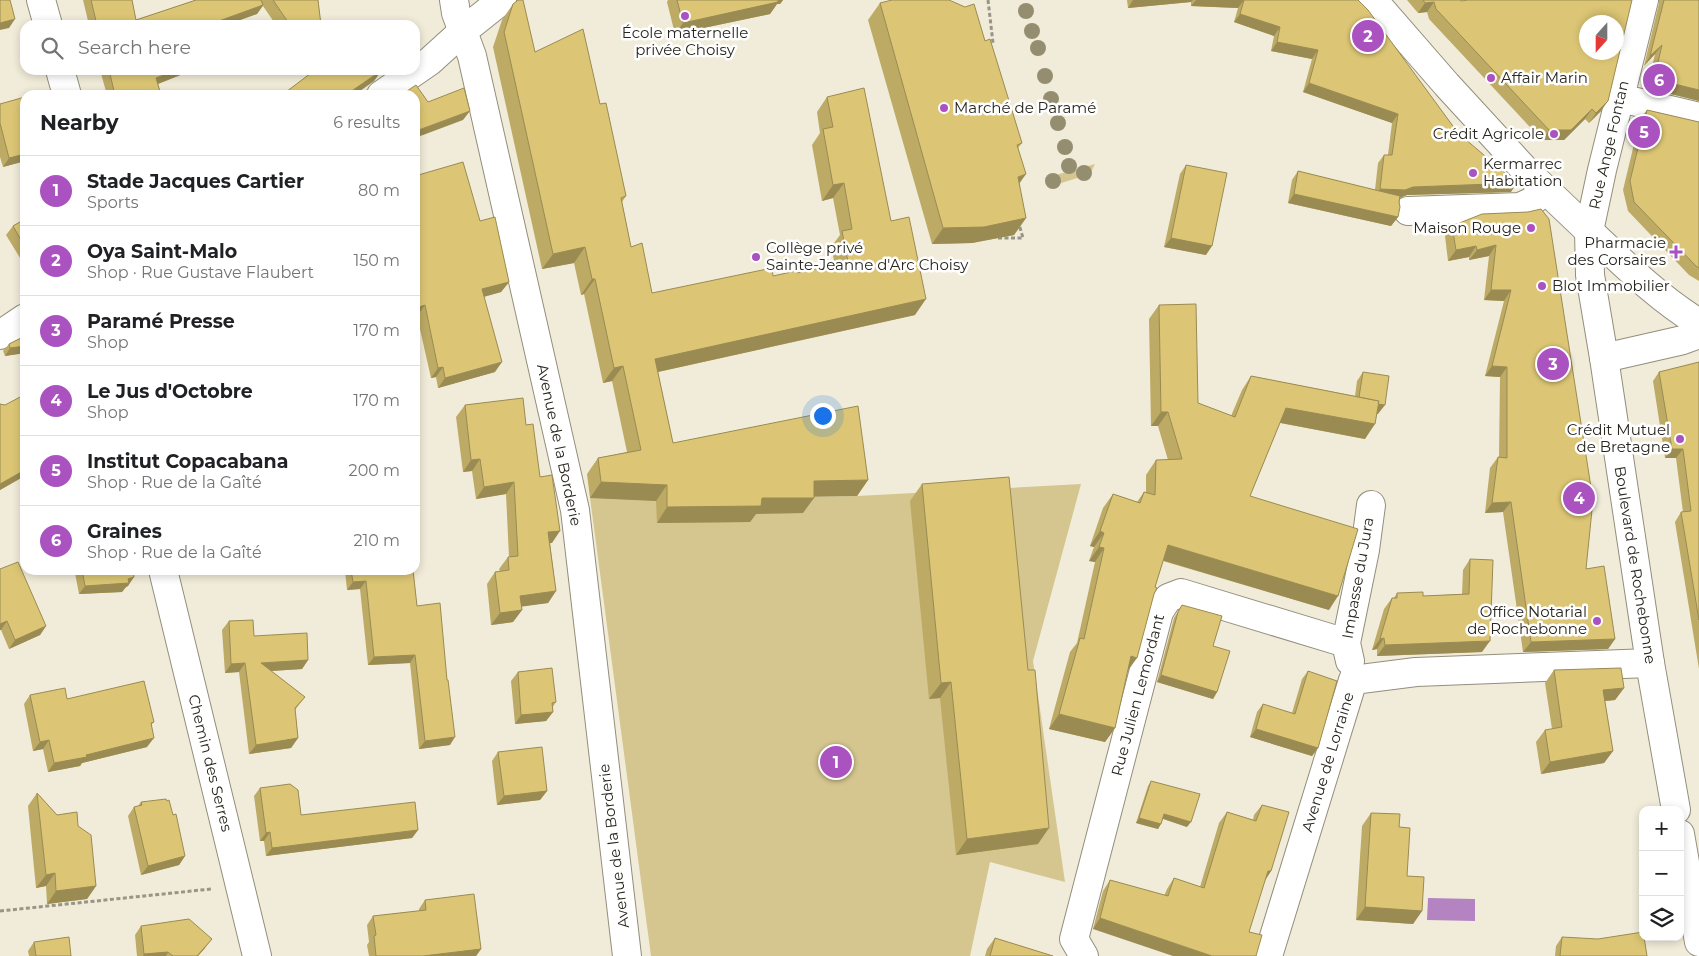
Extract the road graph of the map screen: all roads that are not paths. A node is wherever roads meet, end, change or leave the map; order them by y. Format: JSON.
{"nodes":[{"id":1,"x":41,"y":0,"type":"edge"},
{"id":2,"x":454,"y":0,"type":"edge"},
{"id":3,"x":502,"y":0,"type":"edge"},
{"id":4,"x":1373,"y":0,"type":"edge"},
{"id":5,"x":1644,"y":0,"type":"edge"},
{"id":6,"x":47,"y":20,"type":"edge"},
{"id":7,"x":463,"y":31,"type":"junction"},
{"id":8,"x":420,"y":68,"type":"edge"},
{"id":9,"x":61,"y":75,"type":"edge"},
{"id":10,"x":410,"y":75,"type":"edge"},
{"id":11,"x":65,"y":90,"type":"edge"},
{"id":12,"x":388,"y":90,"type":"edge"},
{"id":13,"x":1620,"y":98,"type":"junction"},
{"id":14,"x":1699,"y":117,"type":"edge"},
{"id":15,"x":1546,"y":190,"type":"junction"},
{"id":16,"x":1408,"y":211,"type":"dead end"},
{"id":17,"x":1589,"y":231,"type":"junction"},
{"id":18,"x":20,"y":321,"type":"edge"},
{"id":19,"x":1699,"y":323,"type":"edge"},
{"id":20,"x":1699,"y":334,"type":"edge"},
{"id":21,"x":0,"y":335,"type":"edge"},
{"id":22,"x":1604,"y":358,"type":"junction"},
{"id":23,"x":1371,"y":504,"type":"dead end"},
{"id":24,"x":164,"y":575,"type":"edge"},
{"id":25,"x":1346,"y":644,"type":"junction"},
{"id":26,"x":1650,"y":663,"type":"junction"},
{"id":27,"x":1353,"y":680,"type":"junction"},
{"id":28,"x":1675,"y":806,"type":"edge"},
{"id":29,"x":1683,"y":851,"type":"edge"},
{"id":30,"x":1699,"y":942,"type":"edge"},
{"id":31,"x":1080,"y":950,"type":"edge"},
{"id":32,"x":257,"y":956,"type":"edge"},
{"id":33,"x":627,"y":956,"type":"edge"},
{"id":34,"x":1268,"y":956,"type":"edge"}],
"edges":[{"from":1,"to":6,"type":"street"},
{"from":2,"to":7,"type":"street","name":"Avenue de la Borderie"},
{"from":3,"to":7,"type":"street"},
{"from":4,"to":15,"type":"street"},
{"from":5,"to":13,"type":"street","name":"Rue Ange Fontan"},
{"from":7,"to":8,"type":"street"},
{"from":7,"to":33,"type":"street","name":"Avenue de la Borderie"},
{"from":9,"to":11,"type":"street"},
{"from":10,"to":12,"type":"street"},
{"from":13,"to":14,"type":"street"},
{"from":13,"to":17,"type":"street","name":"Rue Ange Fontan"},
{"from":15,"to":16,"type":"street"},
{"from":15,"to":17,"type":"street"},
{"from":17,"to":19,"type":"street"},
{"from":17,"to":22,"type":"street","name":"Boulevard de Rochebonne"},
{"from":18,"to":21,"type":"street"},
{"from":20,"to":22,"type":"street"},
{"from":22,"to":26,"type":"street","name":"Boulevard de Rochebonne"},
{"from":23,"to":25,"type":"street","name":"Impasse du Jura"},
{"from":24,"to":32,"type":"street","name":"Chemin des Serres"},
{"from":25,"to":27,"type":"street","name":"Impasse du Jura"},
{"from":25,"to":31,"type":"street","name":"Rue Julien Lemordant"},
{"from":26,"to":27,"type":"street","name":"Avenue de Lorraine"},
{"from":26,"to":28,"type":"street","name":"Boulevard de Rochebonne"},
{"from":27,"to":34,"type":"street","name":"Avenue de Lorraine"},
{"from":29,"to":30,"type":"street"}]}
